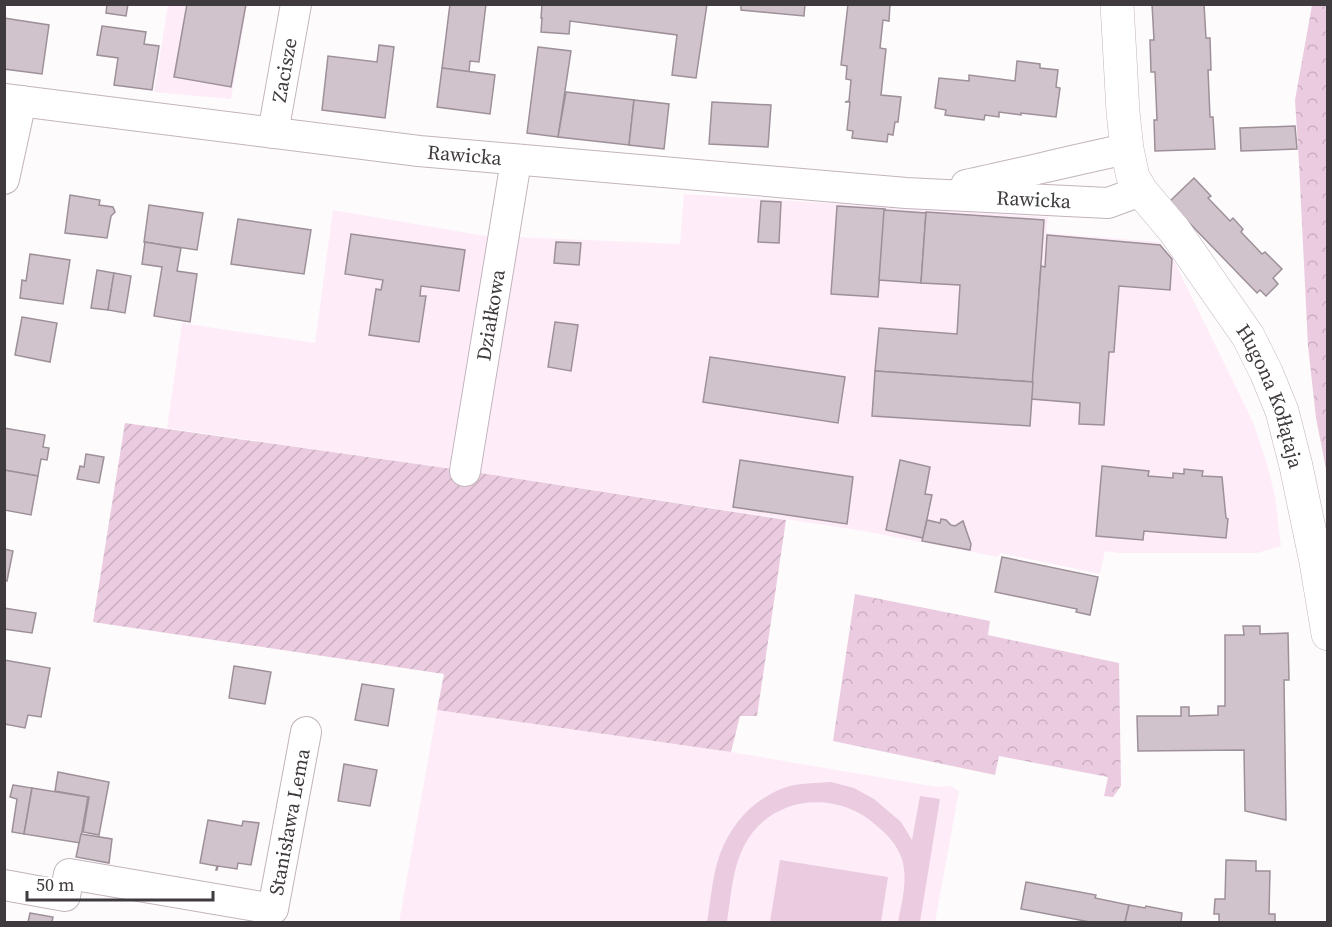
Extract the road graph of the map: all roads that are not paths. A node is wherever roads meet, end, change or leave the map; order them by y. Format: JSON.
{"nodes":[{"id":1,"x":296,"y":4,"type":"edge"},
{"id":2,"x":1117,"y":4,"type":"edge"},
{"id":3,"x":13,"y":100,"type":"edge"},
{"id":4,"x":273,"y":133,"type":"junction"},
{"id":5,"x":1126,"y":149,"type":"junction"},
{"id":6,"x":516,"y":161,"type":"junction"},
{"id":7,"x":4,"y":180,"type":"edge"},
{"id":8,"x":1142,"y":191,"type":"junction"},
{"id":9,"x":924,"y":194,"type":"junction"},
{"id":10,"x":465,"y":471,"type":"dead end"},
{"id":11,"x":1325,"y":601,"type":"edge"},
{"id":12,"x":1328,"y":634,"type":"edge"},
{"id":13,"x":306,"y":732,"type":"dead end"},
{"id":14,"x":4,"y":885,"type":"edge"}],
"edges":[{"from":1,"to":4,"type":"street","name":"Zacisze"},
{"from":2,"to":5,"type":"main road","name":"Hugona Kołłątaja"},
{"from":3,"to":4,"type":"street","name":"Rawicka"},
{"from":3,"to":7,"type":"street"},
{"from":4,"to":6,"type":"street","name":"Rawicka"},
{"from":5,"to":8,"type":"main road","name":"Hugona Kołłątaja"},
{"from":5,"to":9,"type":"street","name":"Rawicka"},
{"from":6,"to":9,"type":"street","name":"Rawicka"},
{"from":6,"to":10,"type":"street","name":"Działkowa"},
{"from":8,"to":9,"type":"street","name":"Rawicka"},
{"from":8,"to":11,"type":"main road","name":"Hugona Kołłątaja"},
{"from":11,"to":12,"type":"main road","name":"Hugona Kołłątaja"},
{"from":13,"to":14,"type":"street","name":"Stanisława Lema"}]}
